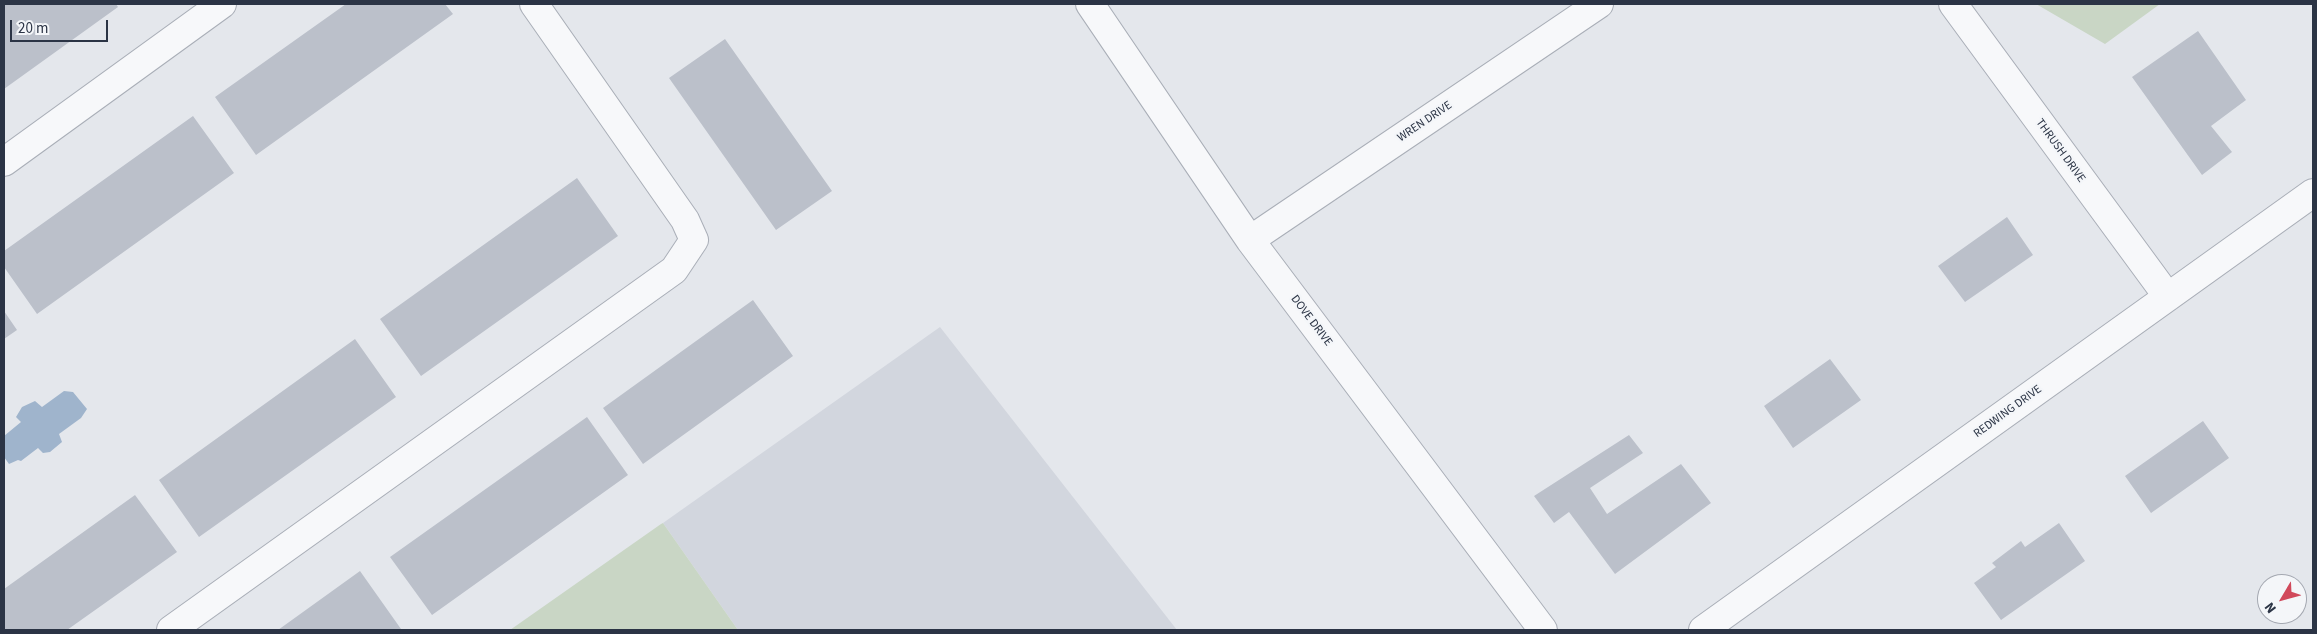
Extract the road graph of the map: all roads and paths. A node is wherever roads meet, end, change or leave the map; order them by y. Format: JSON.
{"nodes":[{"id":1,"x":222,"y":4,"type":"edge"},
{"id":2,"x":534,"y":4,"type":"edge"},
{"id":3,"x":1090,"y":4,"type":"edge"},
{"id":4,"x":1599,"y":4,"type":"edge"},
{"id":5,"x":1953,"y":4,"type":"edge"},
{"id":6,"x":4,"y":162,"type":"edge"},
{"id":7,"x":2313,"y":193,"type":"edge"},
{"id":8,"x":1250,"y":240,"type":"junction"},
{"id":9,"x":2168,"y":297,"type":"junction"},
{"id":10,"x":171,"y":630,"type":"edge"},
{"id":11,"x":1543,"y":630,"type":"edge"},
{"id":12,"x":1703,"y":630,"type":"edge"}],
"edges":[{"from":1,"to":6,"type":"street"},
{"from":2,"to":10,"type":"street"},
{"from":3,"to":8,"type":"street","name":"DOVE DRIVE"},
{"from":4,"to":8,"type":"street","name":"WREN DRIVE"},
{"from":5,"to":9,"type":"street","name":"THRUSH DRIVE"},
{"from":7,"to":9,"type":"street","name":"REDWING DRIVE"},
{"from":8,"to":11,"type":"street","name":"DOVE DRIVE"},
{"from":9,"to":12,"type":"street","name":"REDWING DRIVE"}]}
